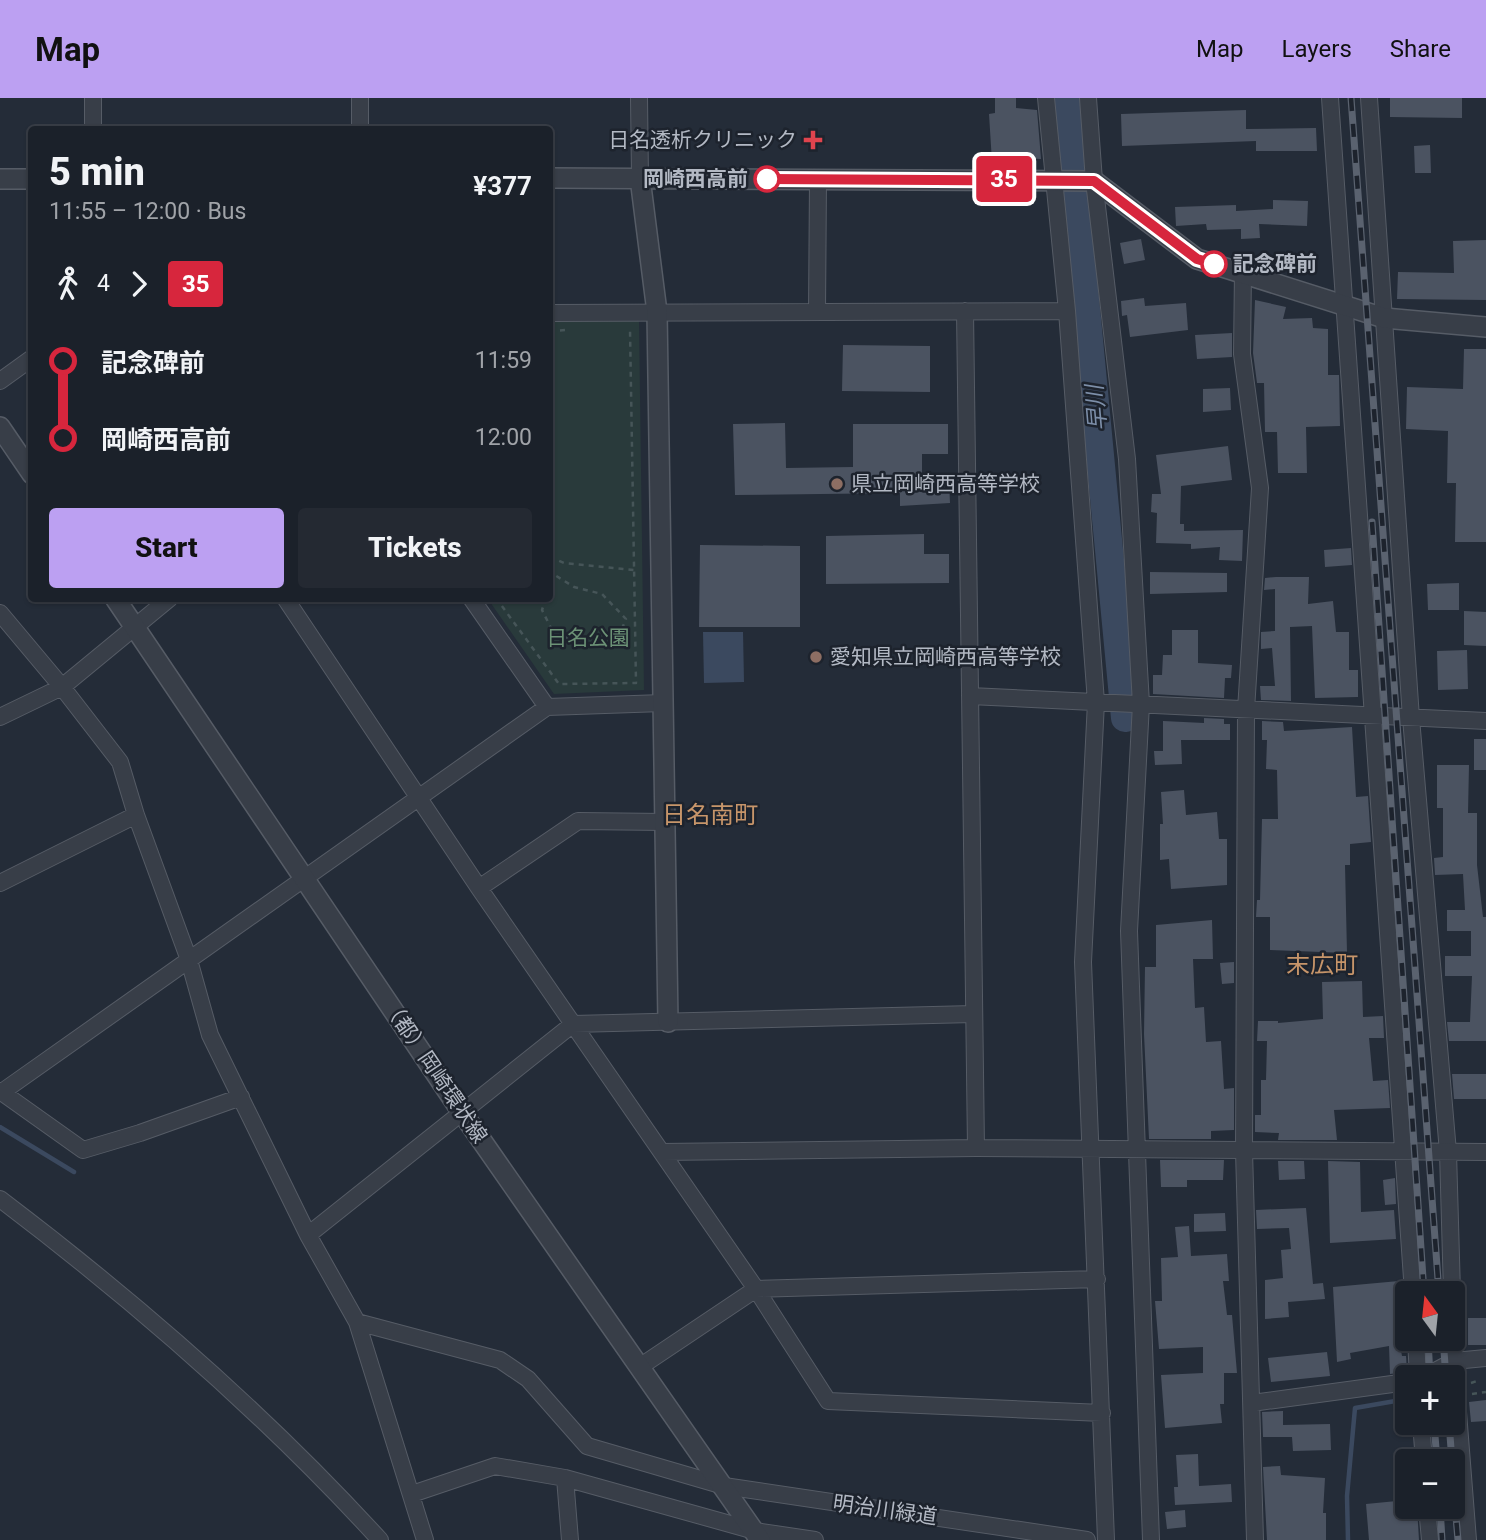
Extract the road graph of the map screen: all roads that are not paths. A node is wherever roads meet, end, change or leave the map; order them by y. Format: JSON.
{"nodes":[{"id":1,"x":93,"y":98,"type":"edge"},
{"id":2,"x":360,"y":98,"type":"edge"},
{"id":3,"x":639,"y":98,"type":"edge"},
{"id":4,"x":1046,"y":98,"type":"edge"},
{"id":5,"x":1088,"y":98,"type":"edge"},
{"id":6,"x":1330,"y":98,"type":"edge"},
{"id":7,"x":1369,"y":98,"type":"edge"},
{"id":8,"x":93,"y":126,"type":"edge"},
{"id":9,"x":360,"y":126,"type":"edge"},
{"id":10,"x":553,"y":178,"type":"edge"},
{"id":11,"x":639,"y":178,"type":"junction"},
{"id":12,"x":0,"y":179,"type":"edge"},
{"id":13,"x":28,"y":179,"type":"edge"},
{"id":14,"x":1054,"y":179,"type":"junction"},
{"id":15,"x":818,"y":180,"type":"junction"},
{"id":16,"x":1094,"y":181,"type":"junction"},
{"id":17,"x":1242,"y":271,"type":"junction"},
{"id":18,"x":1345,"y":304,"type":"junction"},
{"id":19,"x":965,"y":311,"type":"junction"},
{"id":20,"x":1067,"y":311,"type":"junction"},
{"id":21,"x":657,"y":312,"type":"junction"},
{"id":22,"x":817,"y":312,"type":"junction"},
{"id":23,"x":553,"y":313,"type":"edge"},
{"id":24,"x":1384,"y":318,"type":"junction"},
{"id":25,"x":1486,"y":327,"type":"edge"},
{"id":26,"x":28,"y":361,"type":"edge"},
{"id":27,"x":0,"y":381,"type":"edge"},
{"id":28,"x":0,"y":427,"type":"edge"},
{"id":29,"x":28,"y":468,"type":"edge"},
{"id":30,"x":118,"y":602,"type":"edge"},
{"id":31,"x":165,"y":602,"type":"edge"},
{"id":32,"x":288,"y":602,"type":"edge"},
{"id":33,"x":474,"y":602,"type":"edge"},
{"id":34,"x":0,"y":613,"type":"edge"},
{"id":35,"x":134,"y":626,"type":"junction"},
{"id":36,"x":62,"y":687,"type":"junction"},
{"id":37,"x":970,"y":696,"type":"junction"},
{"id":38,"x":1096,"y":702,"type":"junction"},
{"id":39,"x":663,"y":703,"type":"junction"},
{"id":40,"x":1141,"y":704,"type":"junction"},
{"id":41,"x":548,"y":707,"type":"junction"},
{"id":42,"x":1246,"y":710,"type":"junction"},
{"id":43,"x":1372,"y":716,"type":"junction"},
{"id":44,"x":0,"y":717,"type":"edge"},
{"id":45,"x":1411,"y":718,"type":"junction"},
{"id":46,"x":1486,"y":721,"type":"edge"},
{"id":47,"x":419,"y":798,"type":"junction"},
{"id":48,"x":136,"y":815,"type":"junction"},
{"id":49,"x":665,"y":822,"type":"junction"},
{"id":50,"x":304,"y":878,"type":"junction"},
{"id":51,"x":0,"y":883,"type":"edge"},
{"id":52,"x":479,"y":888,"type":"junction"},
{"id":53,"x":189,"y":960,"type":"junction"},
{"id":54,"x":973,"y":1014,"type":"junction"},
{"id":55,"x":668,"y":1021,"type":"junction"},
{"id":56,"x":573,"y":1024,"type":"junction"},
{"id":57,"x":1,"y":1092,"type":"edge"},
{"id":58,"x":241,"y":1097,"type":"junction"},
{"id":59,"x":461,"y":1111,"type":"junction"},
{"id":60,"x":976,"y":1148,"type":"junction"},
{"id":61,"x":1092,"y":1150,"type":"junction"},
{"id":62,"x":1135,"y":1150,"type":"junction"},
{"id":63,"x":1244,"y":1150,"type":"junction"},
{"id":64,"x":662,"y":1152,"type":"junction"},
{"id":65,"x":1404,"y":1152,"type":"junction"},
{"id":66,"x":1448,"y":1152,"type":"junction"},
{"id":67,"x":1486,"y":1152,"type":"edge"},
{"id":68,"x":0,"y":1199,"type":"edge"},
{"id":69,"x":308,"y":1235,"type":"junction"},
{"id":70,"x":1097,"y":1279,"type":"junction"},
{"id":71,"x":1412,"y":1281,"type":"edge"},
{"id":72,"x":1452,"y":1281,"type":"edge"},
{"id":73,"x":756,"y":1289,"type":"junction"},
{"id":74,"x":358,"y":1322,"type":"junction"},
{"id":75,"x":1454,"y":1351,"type":"edge"},
{"id":76,"x":1486,"y":1358,"type":"edge"},
{"id":77,"x":1454,"y":1361,"type":"junction"},
{"id":78,"x":1446,"y":1365,"type":"edge"},
{"id":79,"x":641,"y":1366,"type":"junction"},
{"id":80,"x":1395,"y":1384,"type":"edge"},
{"id":81,"x":1252,"y":1403,"type":"junction"},
{"id":82,"x":1102,"y":1413,"type":"junction"},
{"id":83,"x":565,"y":1478,"type":"junction"},
{"id":84,"x":724,"y":1486,"type":"junction"},
{"id":85,"x":412,"y":1494,"type":"junction"},
{"id":86,"x":1428,"y":1519,"type":"edge"},
{"id":87,"x":757,"y":1536,"type":"edge"},
{"id":88,"x":380,"y":1540,"type":"edge"},
{"id":89,"x":425,"y":1540,"type":"edge"},
{"id":90,"x":570,"y":1540,"type":"edge"},
{"id":91,"x":815,"y":1540,"type":"edge"},
{"id":92,"x":1081,"y":1540,"type":"edge"},
{"id":93,"x":1087,"y":1540,"type":"edge"},
{"id":94,"x":1107,"y":1540,"type":"edge"},
{"id":95,"x":1150,"y":1540,"type":"edge"},
{"id":96,"x":1255,"y":1540,"type":"edge"},
{"id":97,"x":1430,"y":1540,"type":"edge"},
{"id":98,"x":1468,"y":1540,"type":"edge"}],
"edges":[{"from":1,"to":8,"type":"street"},
{"from":2,"to":9,"type":"street"},
{"from":3,"to":11,"type":"street"},
{"from":4,"to":14,"type":"street"},
{"from":5,"to":16,"type":"street"},
{"from":6,"to":18,"type":"street"},
{"from":7,"to":24,"type":"street"},
{"from":10,"to":11,"type":"street"},
{"from":11,"to":15,"type":"street"},
{"from":11,"to":21,"type":"street"},
{"from":12,"to":13,"type":"street"},
{"from":14,"to":15,"type":"street"},
{"from":14,"to":16,"type":"street"},
{"from":14,"to":20,"type":"street"},
{"from":15,"to":22,"type":"street"},
{"from":16,"to":17,"type":"street"},
{"from":16,"to":40,"type":"street"},
{"from":17,"to":18,"type":"street"},
{"from":17,"to":42,"type":"street"},
{"from":18,"to":24,"type":"street"},
{"from":18,"to":43,"type":"street"},
{"from":19,"to":20,"type":"street"},
{"from":19,"to":22,"type":"street"},
{"from":19,"to":37,"type":"street"},
{"from":20,"to":38,"type":"street"},
{"from":21,"to":22,"type":"street"},
{"from":21,"to":23,"type":"street"},
{"from":21,"to":39,"type":"street"},
{"from":24,"to":25,"type":"street"},
{"from":24,"to":45,"type":"street"},
{"from":26,"to":27,"type":"street"},
{"from":28,"to":29,"type":"street"},
{"from":30,"to":35,"type":"street","name":"（都）岡崎環状線"},
{"from":31,"to":35,"type":"street"},
{"from":32,"to":47,"type":"street"},
{"from":33,"to":41,"type":"street"},
{"from":34,"to":36,"type":"street"},
{"from":35,"to":36,"type":"street"},
{"from":35,"to":50,"type":"street","name":"（都）岡崎環状線"},
{"from":36,"to":44,"type":"street"},
{"from":36,"to":48,"type":"street"},
{"from":37,"to":38,"type":"street"},
{"from":37,"to":54,"type":"street"},
{"from":38,"to":40,"type":"street"},
{"from":38,"to":61,"type":"street"},
{"from":39,"to":41,"type":"street"},
{"from":39,"to":49,"type":"street"},
{"from":40,"to":42,"type":"street"},
{"from":40,"to":62,"type":"street"},
{"from":41,"to":47,"type":"street"},
{"from":42,"to":43,"type":"street"},
{"from":42,"to":63,"type":"street"},
{"from":43,"to":45,"type":"street"},
{"from":43,"to":65,"type":"street"},
{"from":45,"to":46,"type":"street"},
{"from":45,"to":66,"type":"street"},
{"from":47,"to":50,"type":"street"},
{"from":47,"to":52,"type":"street"},
{"from":48,"to":51,"type":"street"},
{"from":48,"to":53,"type":"street"},
{"from":49,"to":52,"type":"street"},
{"from":49,"to":55,"type":"street"},
{"from":50,"to":53,"type":"street"},
{"from":50,"to":59,"type":"street","name":"（都）岡崎環状線"},
{"from":52,"to":56,"type":"street"},
{"from":53,"to":57,"type":"street"},
{"from":53,"to":58,"type":"street"},
{"from":54,"to":55,"type":"street"},
{"from":54,"to":60,"type":"street"},
{"from":55,"to":56,"type":"street"},
{"from":56,"to":59,"type":"street"},
{"from":56,"to":64,"type":"street"},
{"from":57,"to":58,"type":"street"},
{"from":58,"to":69,"type":"street"},
{"from":59,"to":69,"type":"street"},
{"from":59,"to":79,"type":"street","name":"（都）岡崎環状線"},
{"from":60,"to":61,"type":"street"},
{"from":60,"to":64,"type":"street"},
{"from":61,"to":62,"type":"street"},
{"from":61,"to":70,"type":"street"},
{"from":62,"to":63,"type":"street"},
{"from":62,"to":95,"type":"street"},
{"from":63,"to":65,"type":"street"},
{"from":63,"to":81,"type":"street"},
{"from":64,"to":73,"type":"street"},
{"from":65,"to":66,"type":"street"},
{"from":65,"to":71,"type":"street"},
{"from":66,"to":67,"type":"street"},
{"from":66,"to":72,"type":"street"},
{"from":68,"to":88,"type":"street"},
{"from":69,"to":74,"type":"street"},
{"from":70,"to":73,"type":"street"},
{"from":70,"to":82,"type":"street"},
{"from":73,"to":79,"type":"street"},
{"from":73,"to":82,"type":"street"},
{"from":74,"to":84,"type":"street","name":"明治川緑道"},
{"from":74,"to":85,"type":"street"},
{"from":75,"to":77,"type":"street"},
{"from":76,"to":77,"type":"street"},
{"from":77,"to":78,"type":"street"},
{"from":77,"to":98,"type":"street"},
{"from":79,"to":84,"type":"street","name":"（都）岡崎環状線"},
{"from":80,"to":81,"type":"street"},
{"from":81,"to":96,"type":"street"},
{"from":82,"to":94,"type":"street"},
{"from":83,"to":85,"type":"street","name":"明治川緑道"},
{"from":83,"to":87,"type":"street","name":"明治川緑道"},
{"from":83,"to":90,"type":"street"},
{"from":84,"to":87,"type":"street","name":"（都）岡崎環状線"},
{"from":84,"to":92,"type":"street","name":"明治川緑道"},
{"from":85,"to":89,"type":"street"},
{"from":86,"to":97,"type":"street"},
{"from":87,"to":91,"type":"street","name":"明治川緑道"},
{"from":92,"to":93,"type":"street","name":"明治川緑道"}]}
